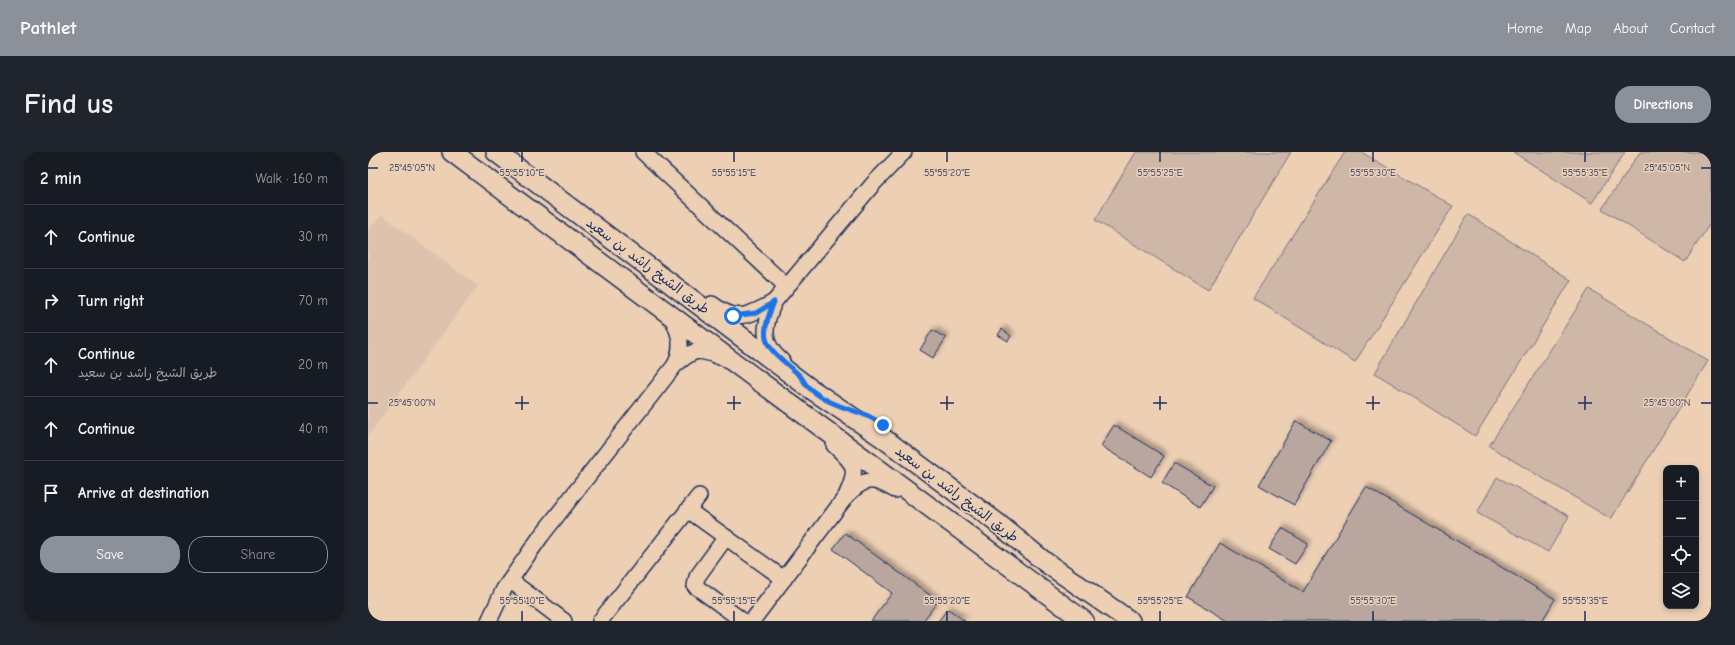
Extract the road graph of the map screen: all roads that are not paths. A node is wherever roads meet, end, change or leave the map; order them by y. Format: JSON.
{"nodes":[{"id":1,"x":452,"y":152,"type":"edge"},
{"id":2,"x":496,"y":152,"type":"edge"},
{"id":3,"x":505,"y":152,"type":"edge"},
{"id":4,"x":643,"y":152,"type":"edge"},
{"id":5,"x":904,"y":152,"type":"edge"},
{"id":6,"x":559,"y":200,"type":"junction"},
{"id":7,"x":664,"y":278,"type":"junction"},
{"id":8,"x":786,"y":286,"type":"junction"},
{"id":9,"x":774,"y":302,"type":"junction"},
{"id":10,"x":671,"y":315,"type":"junction"},
{"id":11,"x":732,"y":362,"type":"junction"},
{"id":12,"x":675,"y":364,"type":"junction"},
{"id":13,"x":808,"y":387,"type":"junction"},
{"id":14,"x":816,"y":423,"type":"junction"},
{"id":15,"x":883,"y":438,"type":"junction"},
{"id":16,"x":847,"y":495,"type":"junction"},
{"id":17,"x":699,"y":496,"type":"dead end"},
{"id":18,"x":925,"y":502,"type":"junction"},
{"id":19,"x":688,"y":510,"type":"junction"},
{"id":20,"x":726,"y":537,"type":"junction"},
{"id":21,"x":784,"y":579,"type":"junction"},
{"id":22,"x":511,"y":581,"type":"junction"},
{"id":23,"x":489,"y":621,"type":"edge"},
{"id":24,"x":564,"y":621,"type":"edge"},
{"id":25,"x":600,"y":621,"type":"edge"},
{"id":26,"x":743,"y":621,"type":"edge"},
{"id":27,"x":752,"y":621,"type":"edge"},
{"id":28,"x":1084,"y":621,"type":"edge"},
{"id":29,"x":1130,"y":621,"type":"edge"}],
"edges":[{"from":1,"to":10,"type":"main road","name":"طريق الشيخ راشد بن سعيد"},
{"from":2,"to":6,"type":"main road","name":"طريق الشيخ راشد بن سعيد"},
{"from":3,"to":6,"type":"street"},
{"from":4,"to":8,"type":"street"},
{"from":5,"to":8,"type":"street"},
{"from":6,"to":7,"type":"main road","name":"طريق الشيخ راشد بن سعيد"},
{"from":7,"to":9,"type":"street"},
{"from":7,"to":13,"type":"main road","name":"طريق الشيخ راشد بن سعيد"},
{"from":8,"to":9,"type":"street"},
{"from":9,"to":13,"type":"street"},
{"from":10,"to":11,"type":"main road","name":"طريق الشيخ راشد بن سعيد"},
{"from":10,"to":12,"type":"street"},
{"from":11,"to":12,"type":"street"},
{"from":11,"to":14,"type":"main road","name":"طريق الشيخ راشد بن سعيد"},
{"from":12,"to":22,"type":"street"},
{"from":13,"to":15,"type":"main road","name":"طريق الشيخ راشد بن سعيد"},
{"from":14,"to":15,"type":"main road"},
{"from":14,"to":16,"type":"street"},
{"from":14,"to":18,"type":"main road","name":"طريق الشيخ راشد بن سعيد"},
{"from":15,"to":29,"type":"main road","name":"طريق الشيخ راشد بن سعيد"},
{"from":16,"to":18,"type":"street"},
{"from":16,"to":21,"type":"street"},
{"from":17,"to":19,"type":"street"},
{"from":18,"to":28,"type":"main road","name":"طريق الشيخ راشد بن سعيد"},
{"from":19,"to":20,"type":"street"},
{"from":19,"to":25,"type":"street"},
{"from":20,"to":21,"type":"street"},
{"from":20,"to":26,"type":"street"},
{"from":21,"to":27,"type":"street"},
{"from":22,"to":23,"type":"street"},
{"from":22,"to":24,"type":"street"}]}
